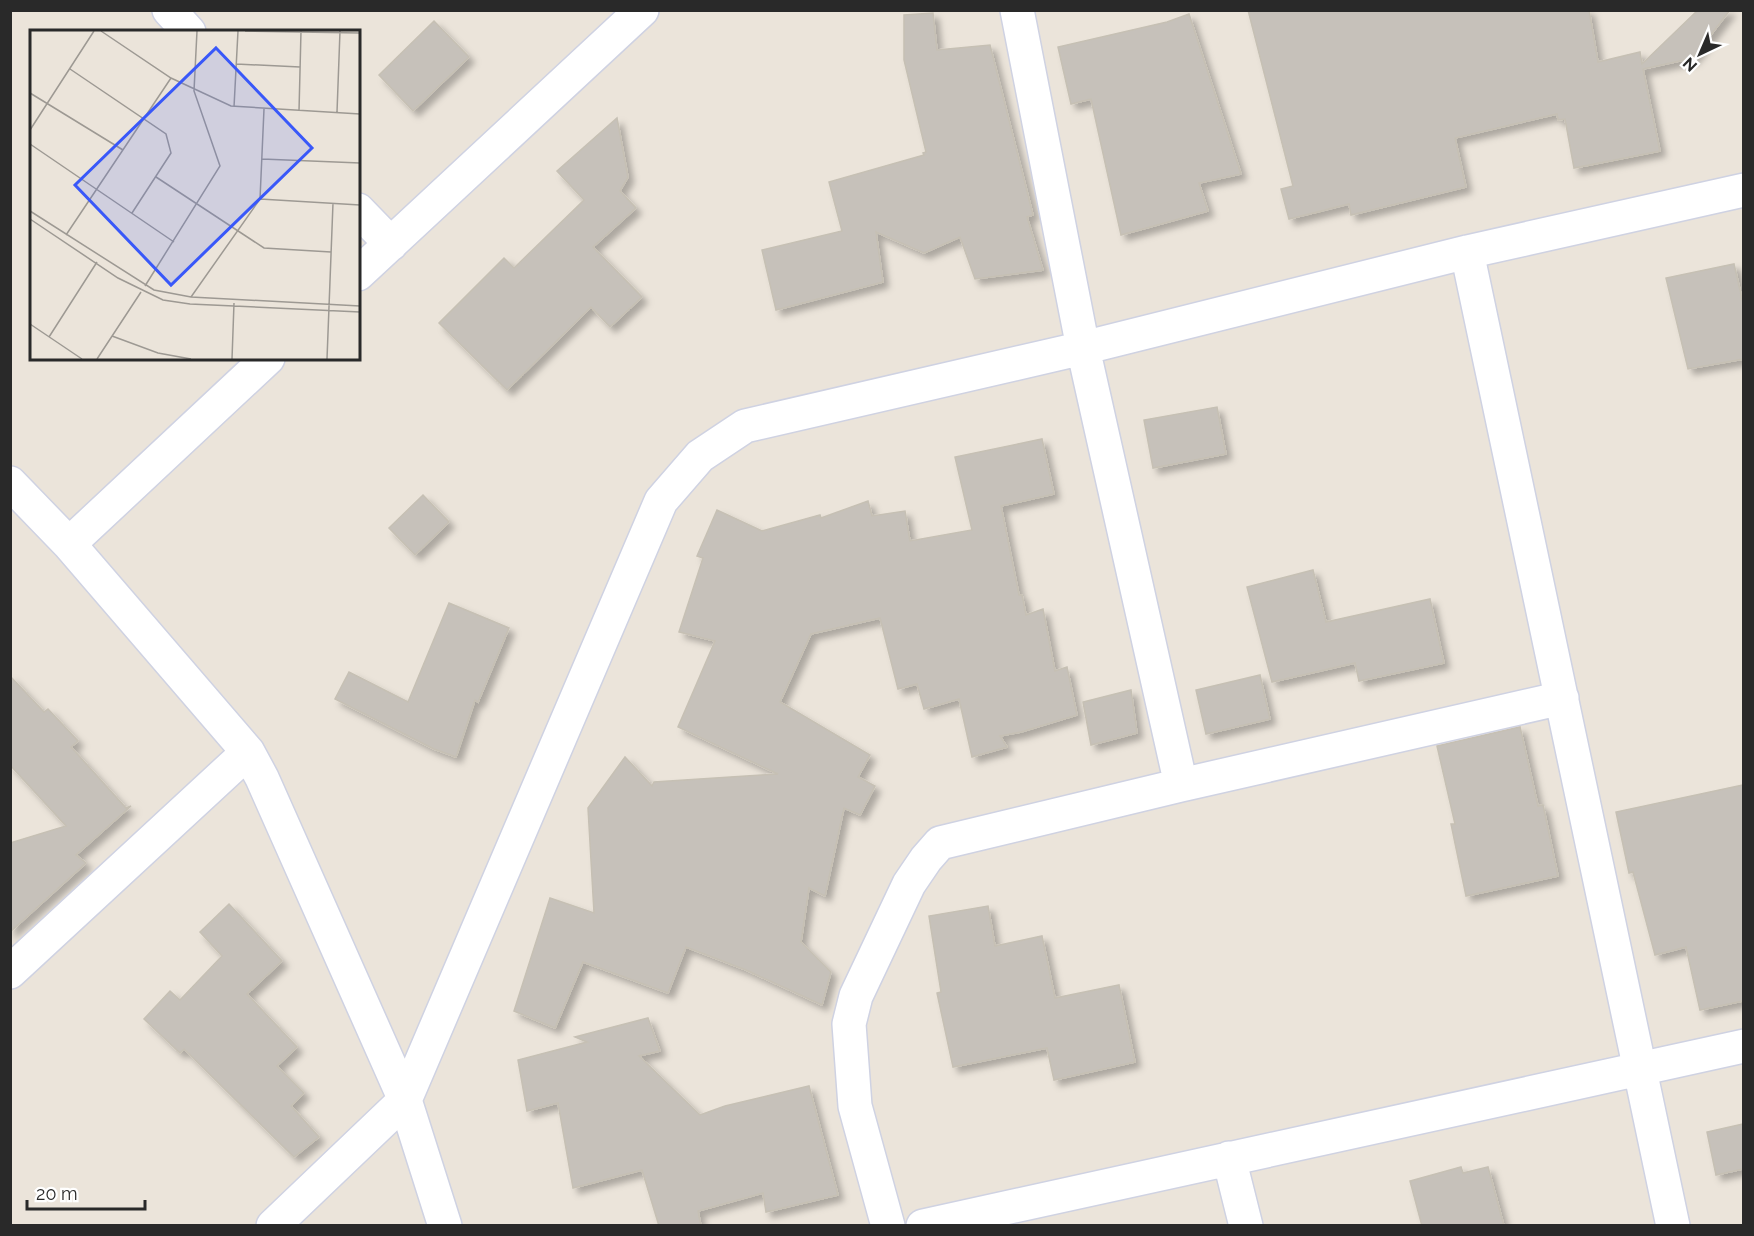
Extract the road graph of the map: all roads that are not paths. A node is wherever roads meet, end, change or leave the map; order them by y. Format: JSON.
{"nodes":[{"id":1,"x":169,"y":10,"type":"edge"},
{"id":2,"x":642,"y":10,"type":"edge"},
{"id":3,"x":1017,"y":10,"type":"edge"},
{"id":4,"x":187,"y":30,"type":"edge"},
{"id":5,"x":1743,"y":190,"type":"edge"},
{"id":6,"x":360,"y":212,"type":"edge"},
{"id":7,"x":391,"y":244,"type":"junction"},
{"id":8,"x":1467,"y":252,"type":"junction"},
{"id":9,"x":360,"y":272,"type":"edge"},
{"id":10,"x":1083,"y":348,"type":"junction"},
{"id":11,"x":266,"y":360,"type":"edge"},
{"id":12,"x":10,"y":483,"type":"edge"},
{"id":13,"x":69,"y":544,"type":"junction"},
{"id":14,"x":1562,"y":698,"type":"junction"},
{"id":15,"x":248,"y":752,"type":"junction"},
{"id":16,"x":1181,"y":785,"type":"junction"},
{"id":17,"x":10,"y":972,"type":"edge"},
{"id":18,"x":1743,"y":1046,"type":"edge"},
{"id":19,"x":1640,"y":1069,"type":"junction"},
{"id":20,"x":405,"y":1100,"type":"junction"},
{"id":21,"x":1229,"y":1158,"type":"junction"},
{"id":22,"x":273,"y":1226,"type":"edge"},
{"id":23,"x":445,"y":1226,"type":"edge"},
{"id":24,"x":888,"y":1226,"type":"edge"},
{"id":25,"x":923,"y":1226,"type":"edge"},
{"id":26,"x":1246,"y":1226,"type":"edge"},
{"id":27,"x":1673,"y":1226,"type":"edge"}],
"edges":[{"from":1,"to":4,"type":"street"},
{"from":2,"to":7,"type":"street"},
{"from":3,"to":10,"type":"street"},
{"from":5,"to":8,"type":"street"},
{"from":6,"to":7,"type":"street"},
{"from":7,"to":9,"type":"street"},
{"from":8,"to":10,"type":"street"},
{"from":8,"to":14,"type":"street"},
{"from":10,"to":16,"type":"street"},
{"from":10,"to":20,"type":"street"},
{"from":11,"to":13,"type":"street"},
{"from":12,"to":13,"type":"street"},
{"from":13,"to":15,"type":"street"},
{"from":14,"to":16,"type":"street"},
{"from":14,"to":19,"type":"street"},
{"from":15,"to":17,"type":"street"},
{"from":15,"to":20,"type":"street"},
{"from":16,"to":24,"type":"street"},
{"from":18,"to":19,"type":"street"},
{"from":19,"to":21,"type":"street"},
{"from":19,"to":27,"type":"street"},
{"from":20,"to":22,"type":"street"},
{"from":20,"to":23,"type":"street"},
{"from":21,"to":25,"type":"street"},
{"from":21,"to":26,"type":"street"}]}
